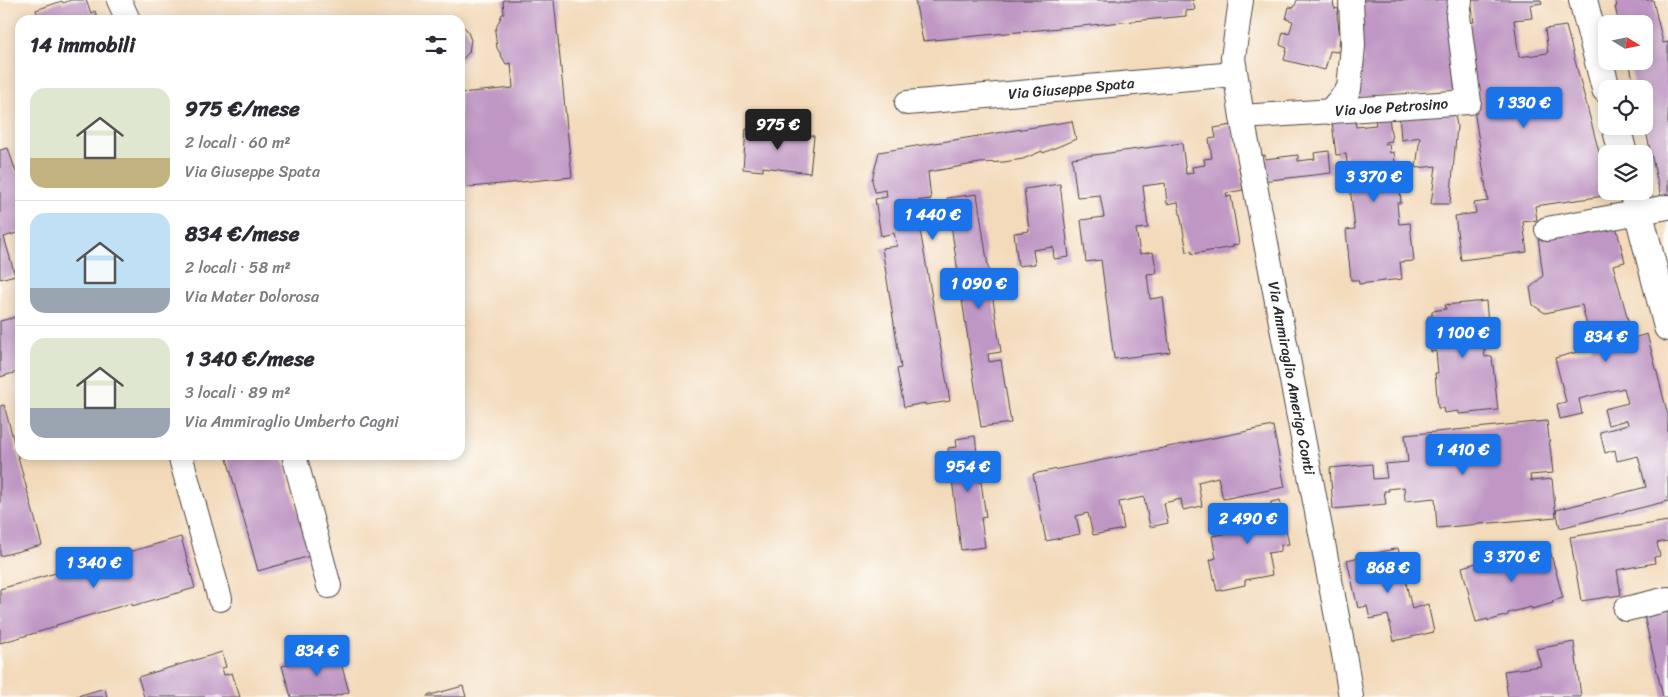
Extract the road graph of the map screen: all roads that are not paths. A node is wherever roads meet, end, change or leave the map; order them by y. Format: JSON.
{"nodes":[{"id":1,"x":119,"y":0,"type":"edge"},
{"id":2,"x":1241,"y":0,"type":"edge"},
{"id":3,"x":1351,"y":0,"type":"edge"},
{"id":4,"x":1460,"y":0,"type":"edge"},
{"id":5,"x":1583,"y":0,"type":"edge"},
{"id":6,"x":126,"y":15,"type":"edge"},
{"id":7,"x":1234,"y":66,"type":"junction"},
{"id":8,"x":1604,"y":80,"type":"edge"},
{"id":9,"x":907,"y":103,"type":"dead end"},
{"id":10,"x":1329,"y":112,"type":"junction"},
{"id":11,"x":1242,"y":117,"type":"junction"},
{"id":12,"x":1636,"y":202,"type":"edge"},
{"id":13,"x":1668,"y":207,"type":"edge"},
{"id":14,"x":1547,"y":229,"type":"dead end"},
{"id":15,"x":1668,"y":327,"type":"edge"},
{"id":16,"x":181,"y":460,"type":"edge"},
{"id":17,"x":295,"y":460,"type":"edge"},
{"id":18,"x":329,"y":586,"type":"dead end"},
{"id":19,"x":220,"y":599,"type":"dead end"},
{"id":20,"x":1668,"y":599,"type":"edge"},
{"id":21,"x":1626,"y":609,"type":"dead end"},
{"id":22,"x":1351,"y":697,"type":"edge"}],
"edges":[{"from":1,"to":6,"type":"street"},
{"from":2,"to":7,"type":"street","name":"Via Ammiraglio Amerigo Conti"},
{"from":3,"to":10,"type":"street"},
{"from":4,"to":10,"type":"street","name":"Via Joe Petrosino"},
{"from":5,"to":8,"type":"street"},
{"from":7,"to":9,"type":"street","name":"Via Giuseppe Spata"},
{"from":7,"to":11,"type":"street","name":"Via Ammiraglio Amerigo Conti"},
{"from":10,"to":11,"type":"street","name":"Via Joe Petrosino"},
{"from":11,"to":22,"type":"street","name":"Via Ammiraglio Amerigo Conti"},
{"from":12,"to":13,"type":"street"},
{"from":12,"to":14,"type":"street"},
{"from":12,"to":15,"type":"street"},
{"from":16,"to":19,"type":"street"},
{"from":17,"to":18,"type":"street"},
{"from":20,"to":21,"type":"street"}]}
